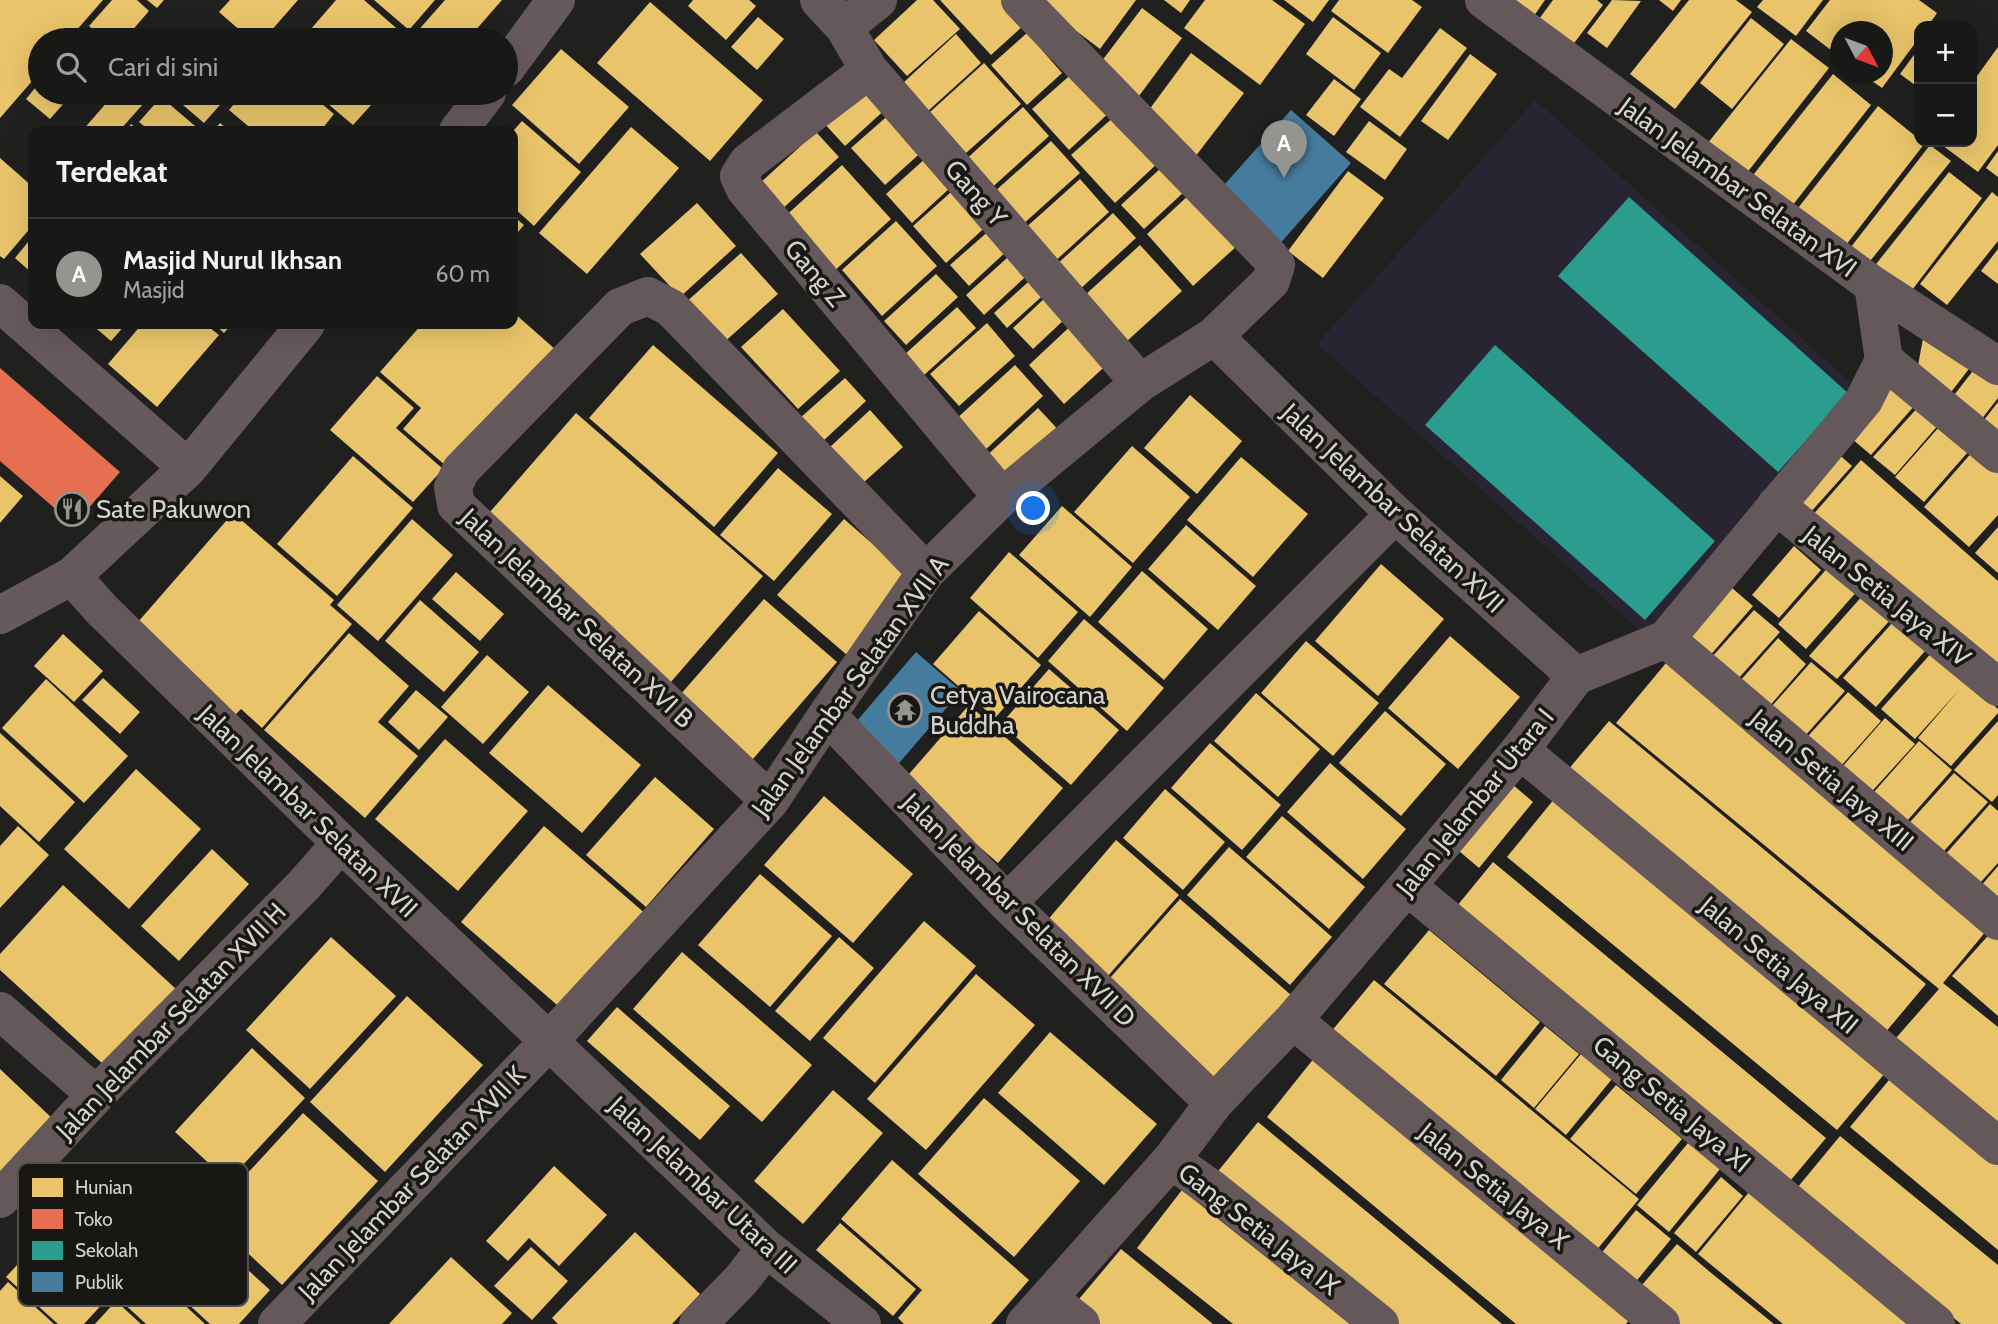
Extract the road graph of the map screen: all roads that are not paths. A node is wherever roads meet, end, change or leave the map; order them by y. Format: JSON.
{"nodes":[{"id":1,"x":556,"y":0,"type":"edge"},
{"id":2,"x":878,"y":0,"type":"edge"},
{"id":3,"x":1020,"y":0,"type":"edge"},
{"id":4,"x":1484,"y":0,"type":"edge"},
{"id":5,"x":831,"y":13,"type":"edge"},
{"id":6,"x":518,"y":52,"type":"edge"},
{"id":7,"x":869,"y":70,"type":"junction"},
{"id":8,"x":478,"y":105,"type":"edge"},
{"id":9,"x":462,"y":126,"type":"edge"},
{"id":10,"x":1873,"y":285,"type":"junction"},
{"id":11,"x":0,"y":303,"type":"edge"},
{"id":12,"x":28,"y":328,"type":"edge"},
{"id":13,"x":30,"y":329,"type":"edge"},
{"id":14,"x":302,"y":329,"type":"edge"},
{"id":15,"x":1214,"y":336,"type":"junction"},
{"id":16,"x":1884,"y":360,"type":"junction"},
{"id":17,"x":1998,"y":366,"type":"edge"},
{"id":18,"x":1140,"y":383,"type":"junction"},
{"id":19,"x":1998,"y":454,"type":"edge"},
{"id":20,"x":188,"y":468,"type":"junction"},
{"id":21,"x":1002,"y":497,"type":"junction"},
{"id":22,"x":1776,"y":505,"type":"junction"},
{"id":23,"x":1395,"y":514,"type":"junction"},
{"id":24,"x":926,"y":572,"type":"junction"},
{"id":25,"x":72,"y":576,"type":"junction"},
{"id":26,"x":0,"y":615,"type":"edge"},
{"id":27,"x":1666,"y":639,"type":"junction"},
{"id":28,"x":1576,"y":676,"type":"junction"},
{"id":29,"x":1998,"y":687,"type":"edge"},
{"id":30,"x":827,"y":715,"type":"junction"},
{"id":31,"x":1520,"y":750,"type":"junction"},
{"id":32,"x":770,"y":802,"type":"junction"},
{"id":33,"x":341,"y":843,"type":"junction"},
{"id":34,"x":1407,"y":886,"type":"junction"},
{"id":35,"x":1007,"y":903,"type":"junction"},
{"id":36,"x":1998,"y":922,"type":"edge"},
{"id":37,"x":0,"y":1012,"type":"edge"},
{"id":38,"x":1293,"y":1020,"type":"junction"},
{"id":39,"x":548,"y":1042,"type":"junction"},
{"id":40,"x":96,"y":1095,"type":"junction"},
{"id":41,"x":1214,"y":1103,"type":"junction"},
{"id":42,"x":1998,"y":1146,"type":"edge"},
{"id":43,"x":1171,"y":1160,"type":"junction"},
{"id":44,"x":33,"y":1163,"type":"edge"},
{"id":45,"x":18,"y":1180,"type":"edge"},
{"id":46,"x":0,"y":1199,"type":"edge"},
{"id":47,"x":766,"y":1248,"type":"junction"},
{"id":48,"x":1037,"y":1311,"type":"edge"},
{"id":49,"x":277,"y":1324,"type":"edge"},
{"id":50,"x":698,"y":1324,"type":"edge"},
{"id":51,"x":862,"y":1324,"type":"edge"},
{"id":52,"x":1081,"y":1324,"type":"edge"},
{"id":53,"x":1380,"y":1324,"type":"edge"},
{"id":54,"x":1661,"y":1324,"type":"edge"},
{"id":55,"x":1936,"y":1324,"type":"edge"}],
"edges":[{"from":1,"to":6,"type":"street"},
{"from":2,"to":5,"type":"street"},
{"from":3,"to":15,"type":"street","name":"Jalan Jelambar Selatan XVII A"},
{"from":4,"to":10,"type":"street","name":"Jalan Jelambar Selatan XVI"},
{"from":5,"to":7,"type":"street","name":"Gang Y"},
{"from":7,"to":18,"type":"street","name":"Gang Y"},
{"from":7,"to":21,"type":"street","name":"Gang Z"},
{"from":8,"to":9,"type":"street"},
{"from":10,"to":16,"type":"street"},
{"from":10,"to":17,"type":"street","name":"Jalan Jelambar Selatan XVI"},
{"from":11,"to":12,"type":"street"},
{"from":13,"to":20,"type":"street"},
{"from":14,"to":20,"type":"street"},
{"from":15,"to":18,"type":"street","name":"Jalan Jelambar Selatan XVII A"},
{"from":15,"to":23,"type":"street","name":"Jalan Jelambar Selatan XVII"},
{"from":16,"to":19,"type":"street"},
{"from":16,"to":22,"type":"street"},
{"from":18,"to":21,"type":"street","name":"Jalan Jelambar Selatan XVII A"},
{"from":20,"to":25,"type":"street"},
{"from":21,"to":24,"type":"street","name":"Jalan Jelambar Selatan XVII A"},
{"from":22,"to":27,"type":"street"},
{"from":22,"to":29,"type":"street","name":"Jalan Setia Jaya XIV"},
{"from":23,"to":28,"type":"street","name":"Jalan Jelambar Selatan XVII"},
{"from":23,"to":35,"type":"street"},
{"from":24,"to":30,"type":"street","name":"Jalan Jelambar Selatan XVII A"},
{"from":24,"to":32,"type":"street","name":"Jalan Jelambar Selatan XVI B"},
{"from":25,"to":26,"type":"street"},
{"from":25,"to":33,"type":"street","name":"Jalan Jelambar Selatan XVII"},
{"from":27,"to":28,"type":"street"},
{"from":27,"to":36,"type":"street","name":"Jalan Setia Jaya XIII"},
{"from":28,"to":31,"type":"street","name":"Jalan Jelambar Utara I"},
{"from":30,"to":32,"type":"street","name":"Jalan Jelambar Selatan XVII A"},
{"from":30,"to":35,"type":"street","name":"Jalan Jelambar Selatan XVII D"},
{"from":31,"to":34,"type":"street","name":"Jalan Jelambar Utara I"},
{"from":31,"to":42,"type":"street","name":"Jalan Setia Jaya XII"},
{"from":32,"to":39,"type":"street","name":"Jalan Jelambar Selatan XVII A"},
{"from":33,"to":39,"type":"street","name":"Jalan Jelambar Selatan XVII"},
{"from":33,"to":40,"type":"street","name":"Jalan Jelambar Selatan XVII H"},
{"from":34,"to":38,"type":"street","name":"Jalan Jelambar Utara I"},
{"from":34,"to":55,"type":"street","name":"Gang Setia Jaya XI"},
{"from":35,"to":41,"type":"street","name":"Jalan Jelambar Selatan XVII D"},
{"from":37,"to":40,"type":"street"},
{"from":38,"to":41,"type":"street","name":"Jalan Jelambar Utara I"},
{"from":38,"to":54,"type":"street","name":"Jalan Setia Jaya X"},
{"from":39,"to":47,"type":"street","name":"Jalan Jelambar Utara III"},
{"from":39,"to":49,"type":"street","name":"Jalan Jelambar Selatan XVII K"},
{"from":40,"to":44,"type":"street","name":"Jalan Jelambar Selatan XVII H"},
{"from":41,"to":43,"type":"street","name":"Jalan Jelambar Utara I"},
{"from":43,"to":48,"type":"street","name":"Jalan Jelambar Utara I"},
{"from":43,"to":53,"type":"street","name":"Gang Setia Jaya IX"},
{"from":45,"to":46,"type":"street","name":"Jalan Jelambar Selatan XVII H"},
{"from":47,"to":50,"type":"street"},
{"from":47,"to":51,"type":"street","name":"Jalan Jelambar Utara III"},
{"from":48,"to":52,"type":"street"}]}
